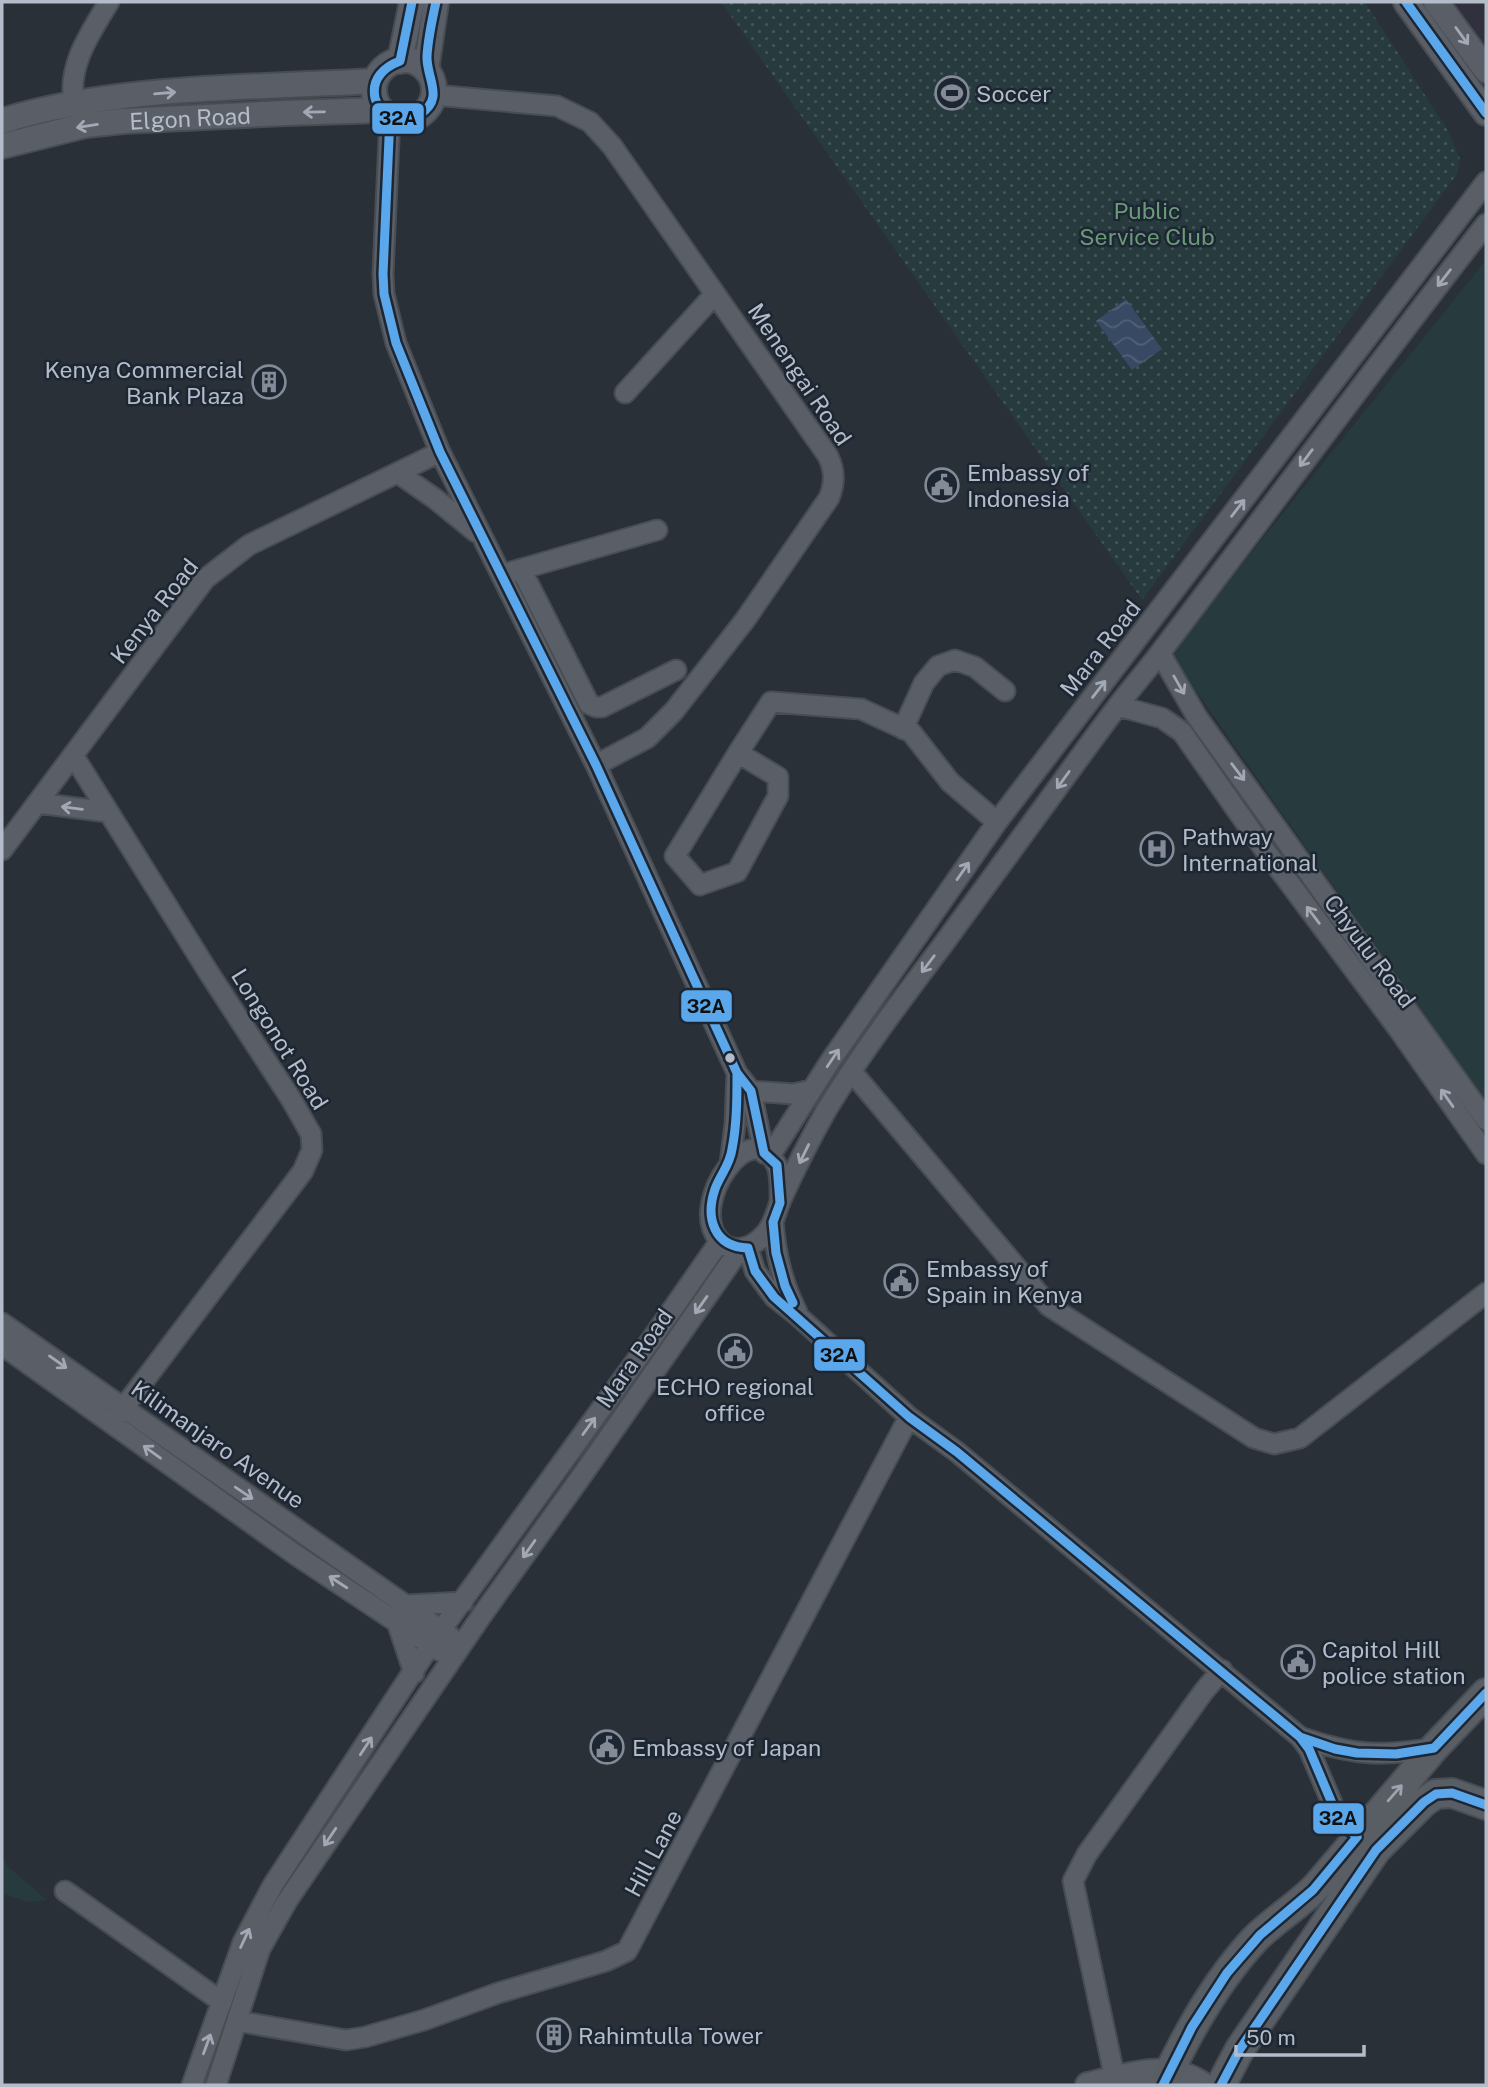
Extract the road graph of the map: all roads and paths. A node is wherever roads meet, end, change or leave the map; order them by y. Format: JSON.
{"nodes":[{"id":1,"x":109,"y":2,"type":"edge"},
{"id":2,"x":412,"y":2,"type":"edge"},
{"id":3,"x":436,"y":2,"type":"edge"},
{"id":4,"x":1406,"y":2,"type":"edge"},
{"id":5,"x":1436,"y":2,"type":"edge"},
{"id":6,"x":400,"y":61,"type":"junction"},
{"id":7,"x":426,"y":69,"type":"junction"},
{"id":8,"x":1486,"y":70,"type":"edge"},
{"id":9,"x":375,"y":81,"type":"junction"},
{"id":10,"x":434,"y":95,"type":"junction"},
{"id":11,"x":74,"y":104,"type":"junction"},
{"id":12,"x":386,"y":113,"type":"junction"},
{"id":13,"x":1486,"y":113,"type":"edge"},
{"id":14,"x":2,"y":121,"type":"edge"},
{"id":15,"x":2,"y":146,"type":"edge"},
{"id":16,"x":1486,"y":182,"type":"edge"},
{"id":17,"x":1486,"y":224,"type":"edge"},
{"id":18,"x":715,"y":294,"type":"junction"},
{"id":19,"x":625,"y":393,"type":"dead end"},
{"id":20,"x":440,"y":452,"type":"junction"},
{"id":21,"x":398,"y":472,"type":"junction"},
{"id":22,"x":657,"y":530,"type":"dead end"},
{"id":23,"x":480,"y":535,"type":"junction"},
{"id":24,"x":521,"y":569,"type":"junction"},
{"id":25,"x":500,"y":575,"type":"junction"},
{"id":26,"x":1160,"y":653,"type":"junction"},
{"id":27,"x":676,"y":670,"type":"dead end"},
{"id":28,"x":1005,"y":691,"type":"dead end"},
{"id":29,"x":1118,"y":706,"type":"junction"},
{"id":30,"x":903,"y":729,"type":"junction"},
{"id":31,"x":738,"y":753,"type":"junction"},
{"id":32,"x":73,"y":755,"type":"junction"},
{"id":33,"x":596,"y":765,"type":"junction"},
{"id":34,"x":37,"y":803,"type":"junction"},
{"id":35,"x":108,"y":812,"type":"junction"},
{"id":36,"x":997,"y":822,"type":"junction"},
{"id":37,"x":2,"y":850,"type":"edge"},
{"id":38,"x":852,"y":1072,"type":"junction"},
{"id":39,"x":737,"y":1073,"type":"junction"},
{"id":40,"x":812,"y":1090,"type":"junction"},
{"id":41,"x":751,"y":1091,"type":"junction"},
{"id":42,"x":1486,"y":1120,"type":"edge"},
{"id":43,"x":1486,"y":1154,"type":"edge"},
{"id":44,"x":767,"y":1155,"type":"junction"},
{"id":45,"x":730,"y":1164,"type":"junction"},
{"id":46,"x":780,"y":1203,"type":"junction"},
{"id":47,"x":773,"y":1222,"type":"junction"},
{"id":48,"x":720,"y":1241,"type":"junction"},
{"id":49,"x":744,"y":1249,"type":"junction"},
{"id":50,"x":1486,"y":1293,"type":"edge"},
{"id":51,"x":799,"y":1316,"type":"junction"},
{"id":52,"x":2,"y":1323,"type":"edge"},
{"id":53,"x":2,"y":1345,"type":"edge"},
{"id":54,"x":117,"y":1415,"type":"junction"},
{"id":55,"x":909,"y":1417,"type":"junction"},
{"id":56,"x":549,"y":1481,"type":"junction"},
{"id":57,"x":569,"y":1493,"type":"junction"},
{"id":58,"x":463,"y":1602,"type":"junction"},
{"id":59,"x":401,"y":1612,"type":"junction"},
{"id":60,"x":436,"y":1637,"type":"junction"},
{"id":61,"x":457,"y":1653,"type":"junction"},
{"id":62,"x":1222,"y":1670,"type":"junction"},
{"id":63,"x":414,"y":1673,"type":"junction"},
{"id":64,"x":1486,"y":1693,"type":"edge"},
{"id":65,"x":1300,"y":1737,"type":"junction"},
{"id":66,"x":1434,"y":1748,"type":"junction"},
{"id":67,"x":1486,"y":1805,"type":"edge"},
{"id":68,"x":1367,"y":1844,"type":"junction"},
{"id":69,"x":65,"y":1891,"type":"dead end"},
{"id":70,"x":222,"y":2002,"type":"junction"},
{"id":71,"x":237,"y":2021,"type":"junction"},
{"id":72,"x":1115,"y":2078,"type":"junction"},
{"id":73,"x":1167,"y":2078,"type":"edge"},
{"id":74,"x":192,"y":2085,"type":"edge"},
{"id":75,"x":216,"y":2085,"type":"edge"},
{"id":76,"x":1088,"y":2085,"type":"edge"},
{"id":77,"x":1203,"y":2085,"type":"edge"},
{"id":78,"x":1221,"y":2085,"type":"edge"}],
"edges":[{"from":1,"to":11,"type":"street"},
{"from":2,"to":6,"type":"street"},
{"from":3,"to":7,"type":"street"},
{"from":4,"to":13,"type":"street"},
{"from":5,"to":8,"type":"street","one_way":true},
{"from":6,"to":7,"type":"street"},
{"from":6,"to":9,"type":"street"},
{"from":7,"to":10,"type":"street"},
{"from":11,"to":9,"type":"street","name":"Elgon Road","one_way":true},
{"from":9,"to":12,"type":"street"},
{"from":10,"to":12,"type":"street"},
{"from":10,"to":18,"type":"street","name":"Menengai Road"},
{"from":11,"to":14,"type":"street","name":"Elgon Road"},
{"from":12,"to":15,"type":"street","name":"Elgon Road","one_way":true},
{"from":12,"to":20,"type":"street"},
{"from":36,"to":16,"type":"street","name":"Mara Road","one_way":true},
{"from":17,"to":26,"type":"street","name":"Mara Road","one_way":true},
{"from":18,"to":19,"type":"street"},
{"from":18,"to":33,"type":"street","name":"Menengai Road"},
{"from":20,"to":21,"type":"street","name":"Kenya Road"},
{"from":20,"to":23,"type":"street"},
{"from":21,"to":23,"type":"street"},
{"from":21,"to":32,"type":"street","name":"Kenya Road"},
{"from":22,"to":24,"type":"street"},
{"from":23,"to":25,"type":"street"},
{"from":24,"to":25,"type":"street"},
{"from":24,"to":27,"type":"street"},
{"from":25,"to":33,"type":"street"},
{"from":26,"to":29,"type":"street","name":"Mara Road"},
{"from":26,"to":42,"type":"street","name":"Chyulu Road","one_way":true},
{"from":28,"to":30,"type":"street"},
{"from":29,"to":38,"type":"street","name":"Mara Road","one_way":true},
{"from":43,"to":29,"type":"street","name":"Chyulu Road","one_way":true},
{"from":30,"to":31,"type":"street"},
{"from":30,"to":36,"type":"street"},
{"from":31,"to":31,"type":"street"},
{"from":32,"to":34,"type":"street","name":"Kenya Road"},
{"from":32,"to":35,"type":"street","name":"Longonot Road"},
{"from":33,"to":39,"type":"street"},
{"from":35,"to":34,"type":"street","one_way":true},
{"from":34,"to":37,"type":"street","name":"Kenya Road"},
{"from":35,"to":54,"type":"street","name":"Longonot Road"},
{"from":40,"to":36,"type":"street","name":"Mara Road","one_way":true},
{"from":38,"to":46,"type":"street","name":"Mara Road","one_way":true},
{"from":38,"to":50,"type":"street"},
{"from":39,"to":41,"type":"street"},
{"from":39,"to":45,"type":"street"},
{"from":40,"to":41,"type":"street"},
{"from":40,"to":44,"type":"street","name":"Mara Road"},
{"from":41,"to":44,"type":"street"},
{"from":44,"to":45,"type":"street"},
{"from":44,"to":46,"type":"street","name":"Mara Road"},
{"from":45,"to":48,"type":"street"},
{"from":46,"to":47,"type":"street","name":"Mara Road"},
{"from":47,"to":49,"type":"street","name":"Mara Road"},
{"from":47,"to":51,"type":"street"},
{"from":48,"to":49,"type":"street"},
{"from":56,"to":48,"type":"street","name":"Mara Road","one_way":true},
{"from":49,"to":51,"type":"street"},
{"from":49,"to":57,"type":"street","name":"Mara Road","one_way":true},
{"from":51,"to":55,"type":"street"},
{"from":52,"to":54,"type":"street","name":"Kilimanjaro Avenue","one_way":true},
{"from":53,"to":54,"type":"street","name":"Kilimanjaro Avenue"},
{"from":54,"to":59,"type":"street","name":"Kilimanjaro Avenue"},
{"from":55,"to":62,"type":"street"},
{"from":55,"to":71,"type":"street","name":"Hill Lane"},
{"from":56,"to":57,"type":"street"},
{"from":56,"to":58,"type":"street","name":"Mara Road"},
{"from":57,"to":61,"type":"street","name":"Mara Road","one_way":true},
{"from":58,"to":59,"type":"street"},
{"from":58,"to":60,"type":"street","name":"Mara Road"},
{"from":59,"to":60,"type":"street","name":"Kilimanjaro Avenue"},
{"from":59,"to":63,"type":"street"},
{"from":60,"to":61,"type":"street","name":"Kilimanjaro Avenue"},
{"from":60,"to":63,"type":"street","name":"Mara Road"},
{"from":61,"to":71,"type":"street","name":"Mara Road","one_way":true},
{"from":62,"to":65,"type":"street"},
{"from":62,"to":72,"type":"street"},
{"from":70,"to":63,"type":"street","name":"Mara Road","one_way":true},
{"from":64,"to":66,"type":"main road"},
{"from":65,"to":66,"type":"street"},
{"from":65,"to":68,"type":"street"},
{"from":68,"to":66,"type":"main road","one_way":true},
{"from":67,"to":68,"type":"main road"},
{"from":68,"to":73,"type":"main road"},
{"from":68,"to":78,"type":"main road"},
{"from":69,"to":70,"type":"street"},
{"from":74,"to":70,"type":"street","name":"Mara Road","one_way":true},
{"from":71,"to":75,"type":"street","name":"Mara Road"},
{"from":72,"to":73,"type":"street"},
{"from":72,"to":76,"type":"street"},
{"from":73,"to":77,"type":"street"}]}
